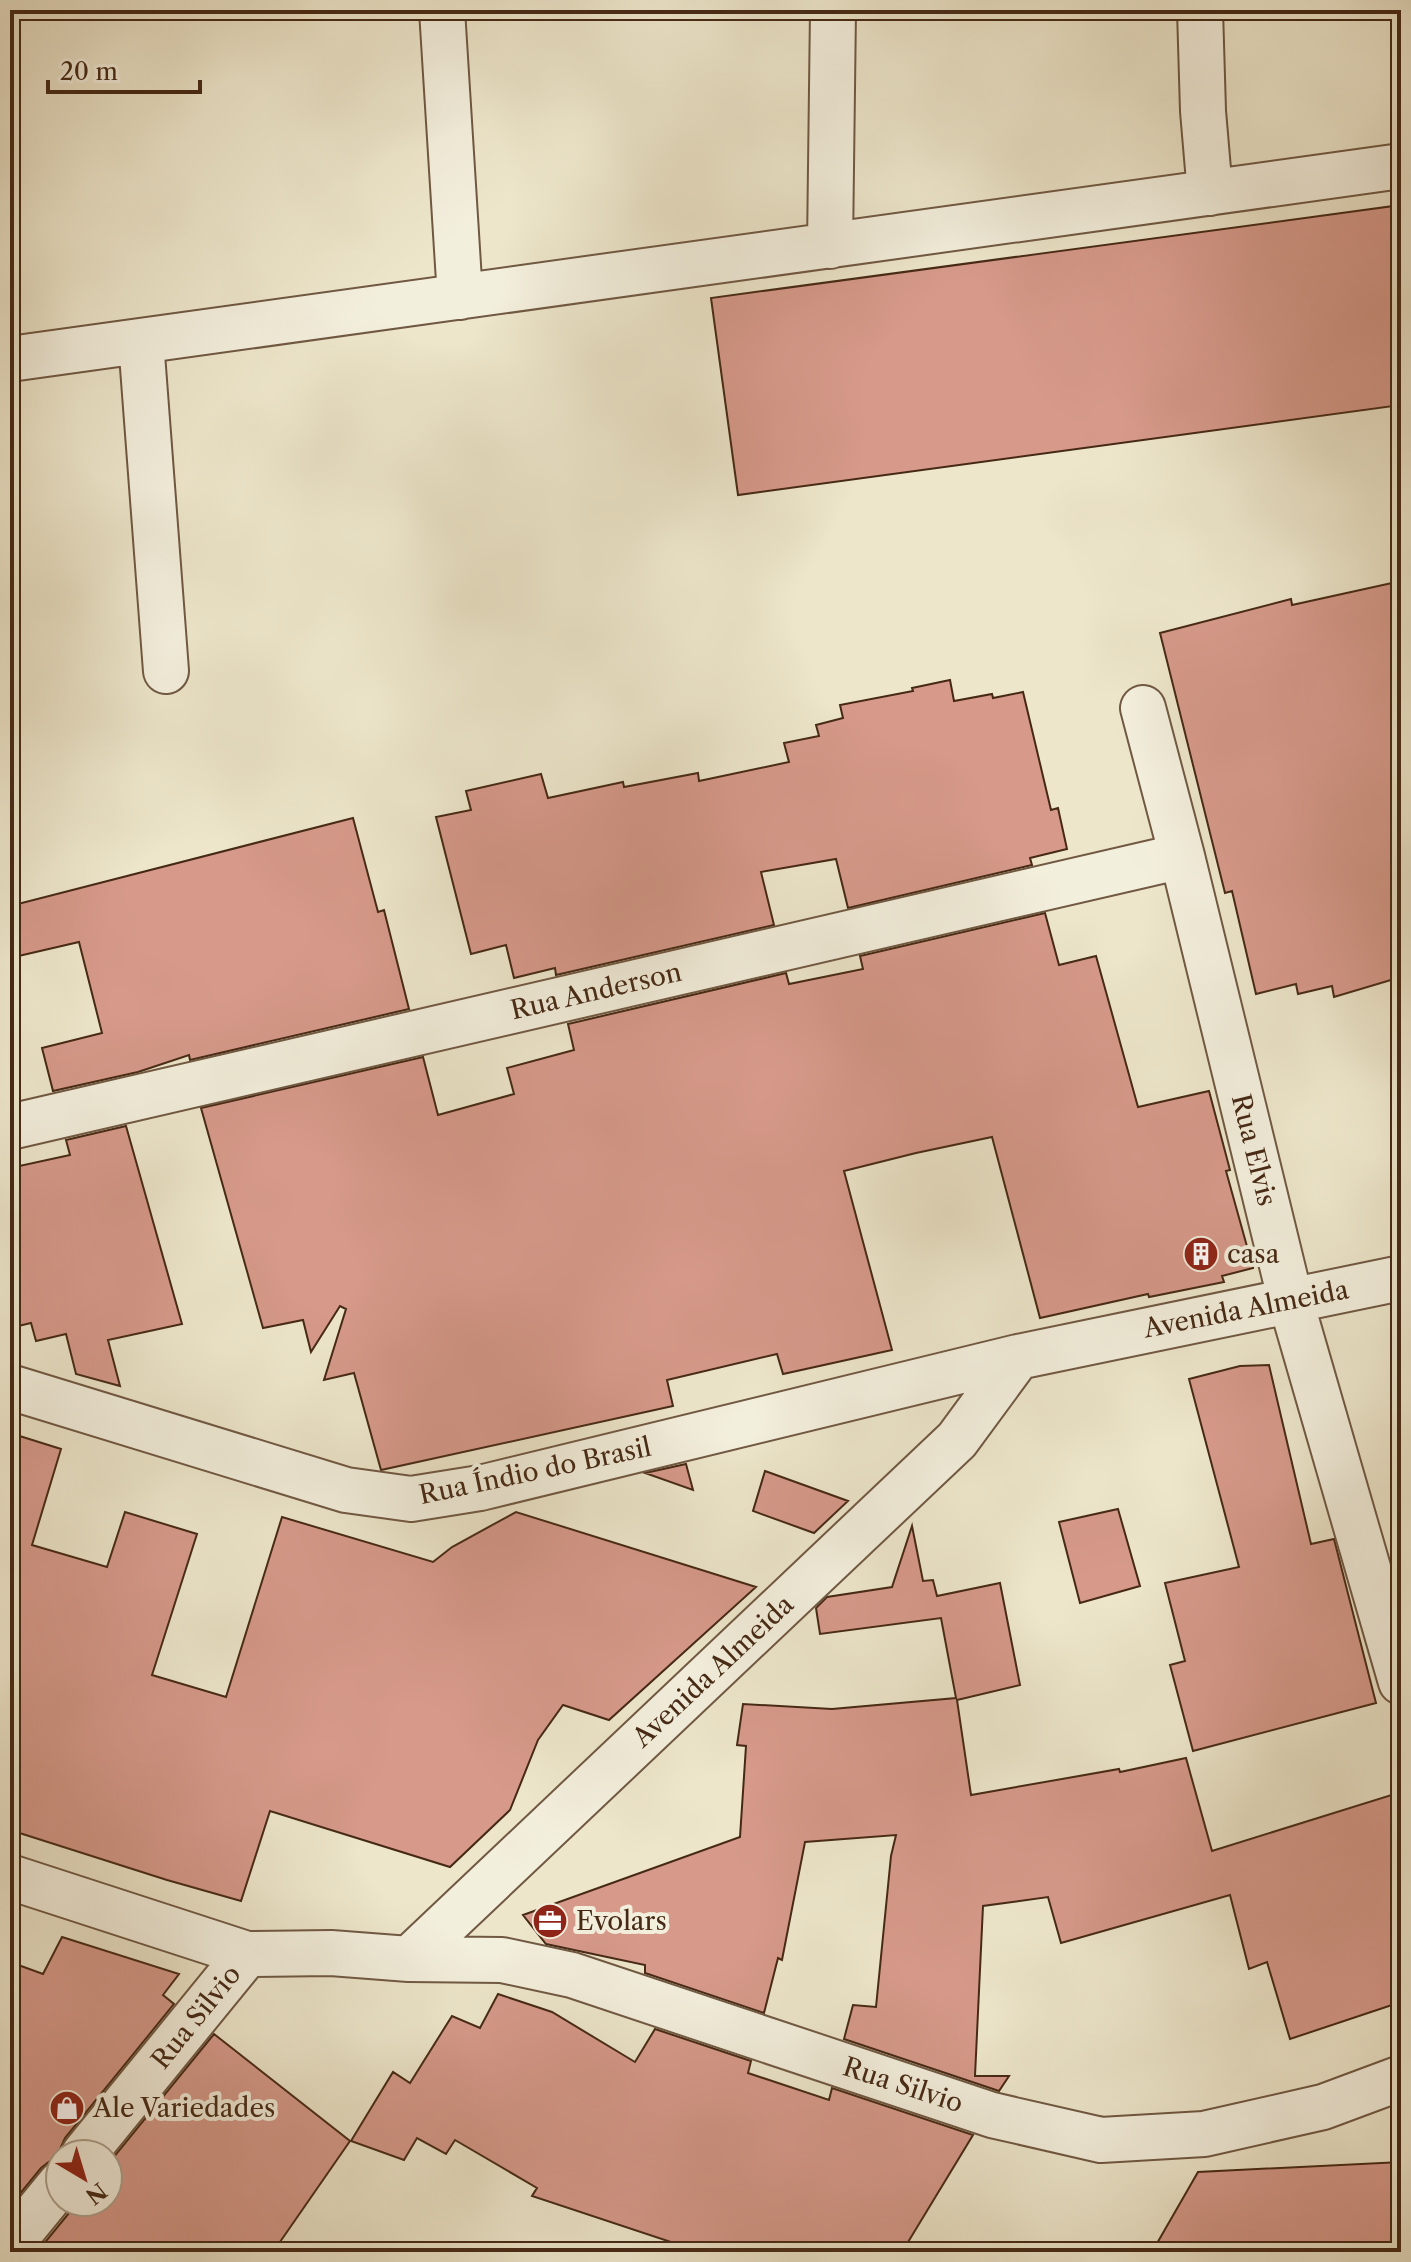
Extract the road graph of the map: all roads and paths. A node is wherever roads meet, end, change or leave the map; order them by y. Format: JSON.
{"nodes":[{"id":1,"x":442,"y":10,"type":"edge"},
{"id":2,"x":833,"y":10,"type":"edge"},
{"id":3,"x":1200,"y":10,"type":"edge"},
{"id":4,"x":1401,"y":166,"type":"edge"},
{"id":5,"x":1210,"y":193,"type":"junction"},
{"id":6,"x":830,"y":246,"type":"junction"},
{"id":7,"x":460,"y":297,"type":"junction"},
{"id":8,"x":141,"y":341,"type":"junction"},
{"id":9,"x":10,"y":359,"type":"edge"},
{"id":10,"x":166,"y":671,"type":"dead end"},
{"id":11,"x":1143,"y":708,"type":"dead end"},
{"id":12,"x":1182,"y":856,"type":"junction"},
{"id":13,"x":10,"y":1127,"type":"edge"},
{"id":14,"x":1401,"y":1278,"type":"edge"},
{"id":15,"x":1291,"y":1302,"type":"junction"},
{"id":16,"x":1018,"y":1357,"type":"junction"},
{"id":17,"x":10,"y":1387,"type":"edge"},
{"id":18,"x":1401,"y":1682,"type":"edge"},
{"id":19,"x":10,"y":1877,"type":"edge"},
{"id":20,"x":247,"y":1954,"type":"junction"},
{"id":21,"x":409,"y":1959,"type":"junction"},
{"id":22,"x":1401,"y":2078,"type":"edge"},
{"id":23,"x":97,"y":2138,"type":"edge"},
{"id":24,"x":44,"y":2204,"type":"edge"},
{"id":25,"x":10,"y":2245,"type":"edge"}],
"edges":[{"from":1,"to":7,"type":"street"},
{"from":2,"to":6,"type":"street"},
{"from":3,"to":5,"type":"street"},
{"from":4,"to":5,"type":"street"},
{"from":5,"to":6,"type":"street"},
{"from":6,"to":7,"type":"street"},
{"from":7,"to":8,"type":"street"},
{"from":8,"to":9,"type":"street"},
{"from":8,"to":10,"type":"street"},
{"from":11,"to":12,"type":"street","name":"Rua Elvis"},
{"from":12,"to":13,"type":"street","name":"Rua Anderson"},
{"from":12,"to":15,"type":"street","name":"Rua Elvis"},
{"from":14,"to":15,"type":"street","name":"Avenida Almeida"},
{"from":15,"to":16,"type":"street","name":"Avenida Almeida"},
{"from":15,"to":18,"type":"street","name":"Rua Elvis"},
{"from":16,"to":17,"type":"street","name":"Rua Índio do Brasil"},
{"from":16,"to":21,"type":"street","name":"Avenida Almeida"},
{"from":19,"to":20,"type":"street"},
{"from":20,"to":21,"type":"street"},
{"from":20,"to":23,"type":"street","name":"Rua Silvio"},
{"from":21,"to":22,"type":"street","name":"Rua Silvio"},
{"from":24,"to":25,"type":"street"}]}
